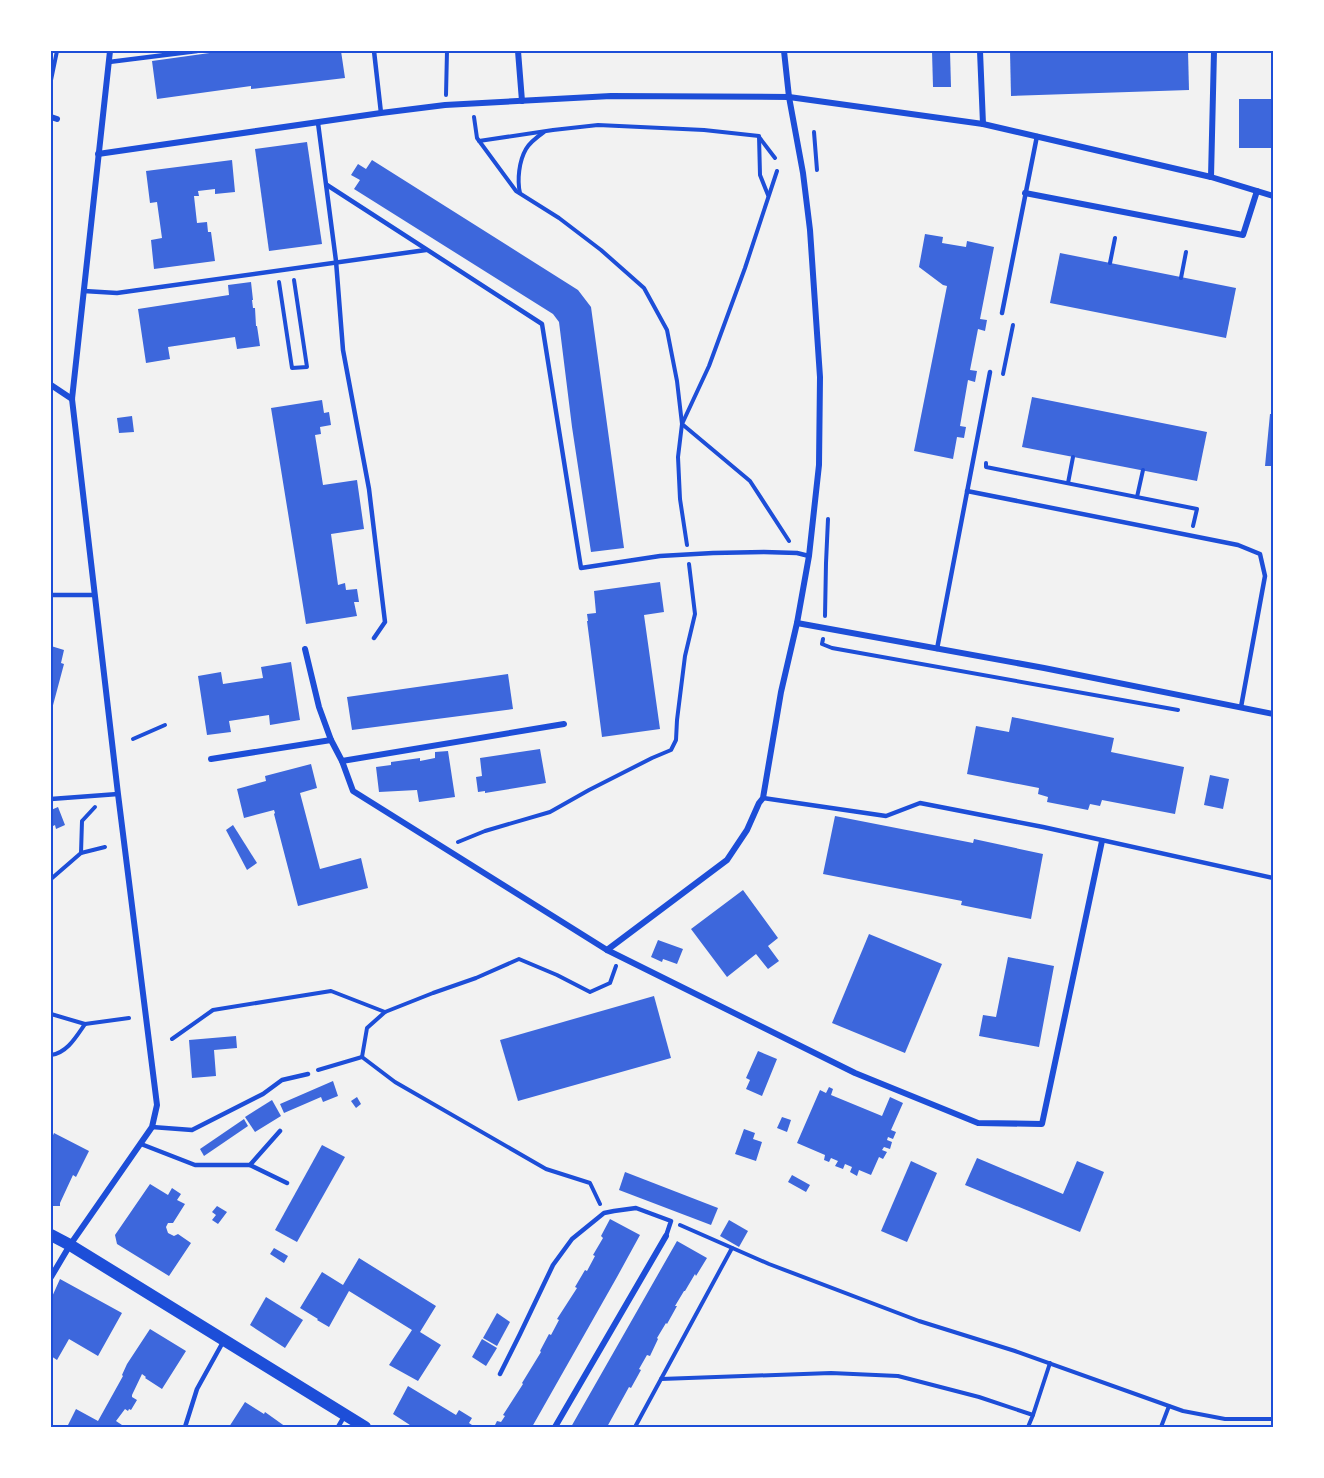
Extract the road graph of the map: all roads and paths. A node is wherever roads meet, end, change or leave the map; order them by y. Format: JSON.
{"nodes":[{"id":1,"x":57,"y":51,"type":"edge"},
{"id":2,"x":110,"y":51,"type":"edge"},
{"id":3,"x":197,"y":51,"type":"edge"},
{"id":4,"x":374,"y":51,"type":"edge"},
{"id":5,"x":447,"y":51,"type":"edge"},
{"id":6,"x":518,"y":51,"type":"edge"},
{"id":7,"x":784,"y":51,"type":"edge"},
{"id":8,"x":980,"y":51,"type":"edge"},
{"id":9,"x":1214,"y":51,"type":"edge"},
{"id":10,"x":109,"y":62,"type":"junction"},
{"id":11,"x":51,"y":80,"type":"edge"},
{"id":12,"x":789,"y":97,"type":"junction"},
{"id":13,"x":522,"y":101,"type":"junction"},
{"id":14,"x":445,"y":105,"type":"junction"},
{"id":15,"x":381,"y":113,"type":"junction"},
{"id":16,"x":474,"y":117,"type":"dead end"},
{"id":17,"x":318,"y":123,"type":"junction"},
{"id":18,"x":983,"y":124,"type":"junction"},
{"id":19,"x":546,"y":131,"type":"junction"},
{"id":20,"x":814,"y":132,"type":"dead end"},
{"id":21,"x":759,"y":136,"type":"junction"},
{"id":22,"x":1037,"y":136,"type":"junction"},
{"id":23,"x":479,"y":141,"type":"junction"},
{"id":24,"x":98,"y":154,"type":"junction"},
{"id":25,"x":775,"y":158,"type":"dead end"},
{"id":26,"x":777,"y":171,"type":"dead end"},
{"id":27,"x":1211,"y":177,"type":"junction"},
{"id":28,"x":818,"y":178,"type":"dead end"},
{"id":29,"x":327,"y":185,"type":"junction"},
{"id":30,"x":1257,"y":191,"type":"junction"},
{"id":31,"x":1025,"y":193,"type":"junction"},
{"id":32,"x":520,"y":194,"type":"junction"},
{"id":33,"x":769,"y":196,"type":"junction"},
{"id":34,"x":1273,"y":196,"type":"edge"},
{"id":35,"x":1114,"y":238,"type":"dead end"},
{"id":36,"x":426,"y":250,"type":"junction"},
{"id":37,"x":1186,"y":252,"type":"dead end"},
{"id":38,"x":336,"y":261,"type":"junction"},
{"id":39,"x":1110,"y":263,"type":"dead end"},
{"id":40,"x":286,"y":276,"type":"joint"},
{"id":41,"x":1181,"y":278,"type":"dead end"},
{"id":42,"x":84,"y":291,"type":"junction"},
{"id":43,"x":1002,"y":313,"type":"dead end"},
{"id":44,"x":1013,"y":325,"type":"dead end"},
{"id":45,"x":990,"y":372,"type":"dead end"},
{"id":46,"x":1003,"y":377,"type":"dead end"},
{"id":47,"x":51,"y":385,"type":"edge"},
{"id":48,"x":72,"y":399,"type":"junction"},
{"id":49,"x":682,"y":423,"type":"junction"},
{"id":50,"x":988,"y":455,"type":"dead end"},
{"id":51,"x":1073,"y":457,"type":"dead end"},
{"id":52,"x":1143,"y":470,"type":"dead end"},
{"id":53,"x":1068,"y":483,"type":"junction"},
{"id":54,"x":967,"y":491,"type":"junction"},
{"id":55,"x":1137,"y":497,"type":"junction"},
{"id":56,"x":828,"y":518,"type":"dead end"},
{"id":57,"x":1192,"y":535,"type":"junction"},
{"id":58,"x":797,"y":553,"type":"junction"},
{"id":59,"x":688,"y":554,"type":"junction"},
{"id":60,"x":809,"y":556,"type":"junction"},
{"id":61,"x":51,"y":595,"type":"edge"},
{"id":62,"x":95,"y":595,"type":"junction"},
{"id":63,"x":797,"y":623,"type":"junction"},
{"id":64,"x":824,"y":628,"type":"junction"},
{"id":65,"x":374,"y":638,"type":"dead end"},
{"id":66,"x":305,"y":649,"type":"dead end"},
{"id":67,"x":937,"y":649,"type":"junction"},
{"id":68,"x":1241,"y":707,"type":"junction"},
{"id":69,"x":1188,"y":712,"type":"dead end"},
{"id":70,"x":1273,"y":714,"type":"edge"},
{"id":71,"x":564,"y":724,"type":"dead end"},
{"id":72,"x":165,"y":725,"type":"dead end"},
{"id":73,"x":133,"y":739,"type":"dead end"},
{"id":74,"x":331,"y":740,"type":"junction"},
{"id":75,"x":211,"y":759,"type":"dead end"},
{"id":76,"x":342,"y":761,"type":"junction"},
{"id":77,"x":118,"y":794,"type":"junction"},
{"id":78,"x":763,"y":798,"type":"junction"},
{"id":79,"x":51,"y":799,"type":"edge"},
{"id":80,"x":99,"y":802,"type":"dead end"},
{"id":81,"x":1102,"y":841,"type":"junction"},
{"id":82,"x":105,"y":847,"type":"dead end"},
{"id":83,"x":443,"y":848,"type":"junction"},
{"id":84,"x":81,"y":853,"type":"junction"},
{"id":85,"x":51,"y":879,"type":"edge"},
{"id":86,"x":1273,"y":879,"type":"edge"},
{"id":87,"x":607,"y":950,"type":"junction"},
{"id":88,"x":619,"y":956,"type":"junction"},
{"id":89,"x":385,"y":1012,"type":"junction"},
{"id":90,"x":51,"y":1014,"type":"edge"},
{"id":91,"x":129,"y":1018,"type":"dead end"},
{"id":92,"x":85,"y":1024,"type":"junction"},
{"id":93,"x":172,"y":1039,"type":"dead end"},
{"id":94,"x":51,"y":1055,"type":"edge"},
{"id":95,"x":362,"y":1057,"type":"junction"},
{"id":96,"x":308,"y":1074,"type":"joint"},
{"id":97,"x":152,"y":1127,"type":"junction"},
{"id":98,"x":280,"y":1131,"type":"dead end"},
{"id":99,"x":141,"y":1144,"type":"junction"},
{"id":100,"x":250,"y":1165,"type":"junction"},
{"id":101,"x":287,"y":1183,"type":"dead end"},
{"id":102,"x":604,"y":1213,"type":"junction"},
{"id":103,"x":671,"y":1221,"type":"junction"},
{"id":104,"x":51,"y":1235,"type":"edge"},
{"id":105,"x":666,"y":1236,"type":"joint"},
{"id":106,"x":70,"y":1245,"type":"junction"},
{"id":107,"x":732,"y":1248,"type":"junction"},
{"id":108,"x":51,"y":1277,"type":"edge"},
{"id":109,"x":224,"y":1340,"type":"junction"},
{"id":110,"x":1050,"y":1364,"type":"junction"},
{"id":111,"x":500,"y":1374,"type":"dead end"},
{"id":112,"x":661,"y":1379,"type":"junction"},
{"id":113,"x":1169,"y":1406,"type":"junction"},
{"id":114,"x":345,"y":1415,"type":"junction"},
{"id":115,"x":1033,"y":1415,"type":"junction"},
{"id":116,"x":1273,"y":1419,"type":"edge"},
{"id":117,"x":185,"y":1427,"type":"edge"},
{"id":118,"x":338,"y":1427,"type":"edge"},
{"id":119,"x":365,"y":1427,"type":"edge"},
{"id":120,"x":555,"y":1427,"type":"edge"},
{"id":121,"x":635,"y":1427,"type":"edge"},
{"id":122,"x":1028,"y":1427,"type":"edge"},
{"id":123,"x":1161,"y":1427,"type":"edge"}],
"edges":[{"from":1,"to":11,"type":"path"},
{"from":2,"to":10,"type":"street"},
{"from":3,"to":10,"type":"lane"},
{"from":4,"to":15,"type":"lane"},
{"from":5,"to":14,"type":"path"},
{"from":6,"to":13,"type":"street"},
{"from":7,"to":12,"type":"street"},
{"from":8,"to":18,"type":"street"},
{"from":9,"to":27,"type":"street"},
{"from":10,"to":24,"type":"street"},
{"from":12,"to":13,"type":"street"},
{"from":12,"to":18,"type":"street"},
{"from":12,"to":60,"type":"street"},
{"from":13,"to":14,"type":"street"},
{"from":14,"to":15,"type":"street"},
{"from":15,"to":17,"type":"street"},
{"from":16,"to":23,"type":"path"},
{"from":17,"to":24,"type":"street"},
{"from":17,"to":29,"type":"lane"},
{"from":18,"to":22,"type":"street"},
{"from":19,"to":21,"type":"path"},
{"from":19,"to":23,"type":"path"},
{"from":19,"to":32,"type":"path"},
{"from":20,"to":28,"type":"path"},
{"from":21,"to":25,"type":"path"},
{"from":21,"to":33,"type":"path"},
{"from":22,"to":27,"type":"street"},
{"from":22,"to":31,"type":"lane"},
{"from":23,"to":32,"type":"path"},
{"from":24,"to":42,"type":"street"},
{"from":26,"to":33,"type":"path"},
{"from":27,"to":30,"type":"street"},
{"from":29,"to":36,"type":"lane"},
{"from":29,"to":38,"type":"lane"},
{"from":30,"to":31,"type":"street"},
{"from":30,"to":34,"type":"street"},
{"from":31,"to":43,"type":"lane"},
{"from":32,"to":49,"type":"path"},
{"from":33,"to":49,"type":"path"},
{"from":35,"to":39,"type":"path"},
{"from":36,"to":38,"type":"lane"},
{"from":36,"to":59,"type":"lane"},
{"from":37,"to":41,"type":"path"},
{"from":38,"to":42,"type":"lane"},
{"from":38,"to":65,"type":"lane"},
{"from":40,"to":40,"type":"path"},
{"from":42,"to":48,"type":"street"},
{"from":44,"to":46,"type":"path"},
{"from":45,"to":54,"type":"lane"},
{"from":47,"to":48,"type":"street"},
{"from":48,"to":62,"type":"street"},
{"from":49,"to":58,"type":"path"},
{"from":49,"to":59,"type":"path"},
{"from":50,"to":53,"type":"path"},
{"from":51,"to":53,"type":"path"},
{"from":52,"to":55,"type":"path"},
{"from":53,"to":55,"type":"path"},
{"from":54,"to":57,"type":"lane"},
{"from":54,"to":67,"type":"lane"},
{"from":55,"to":57,"type":"path"},
{"from":56,"to":64,"type":"path"},
{"from":57,"to":68,"type":"lane"},
{"from":58,"to":59,"type":"lane"},
{"from":58,"to":60,"type":"lane"},
{"from":59,"to":83,"type":"path"},
{"from":60,"to":63,"type":"street"},
{"from":61,"to":62,"type":"lane"},
{"from":62,"to":77,"type":"street"},
{"from":63,"to":64,"type":"street"},
{"from":63,"to":78,"type":"street"},
{"from":64,"to":67,"type":"street"},
{"from":64,"to":69,"type":"path"},
{"from":66,"to":74,"type":"street"},
{"from":67,"to":68,"type":"street"},
{"from":68,"to":70,"type":"street"},
{"from":71,"to":76,"type":"street"},
{"from":72,"to":73,"type":"path"},
{"from":74,"to":75,"type":"street"},
{"from":74,"to":76,"type":"street"},
{"from":76,"to":83,"type":"street"},
{"from":77,"to":79,"type":"lane"},
{"from":77,"to":97,"type":"street"},
{"from":78,"to":81,"type":"lane"},
{"from":78,"to":87,"type":"street"},
{"from":80,"to":84,"type":"path"},
{"from":81,"to":86,"type":"lane"},
{"from":81,"to":88,"type":"street"},
{"from":82,"to":84,"type":"path"},
{"from":83,"to":87,"type":"street"},
{"from":84,"to":85,"type":"path"},
{"from":87,"to":88,"type":"street"},
{"from":88,"to":89,"type":"path"},
{"from":89,"to":93,"type":"path"},
{"from":89,"to":95,"type":"path"},
{"from":90,"to":92,"type":"path"},
{"from":91,"to":92,"type":"path"},
{"from":92,"to":94,"type":"path"},
{"from":95,"to":96,"type":"path"},
{"from":95,"to":102,"type":"path"},
{"from":96,"to":97,"type":"lane"},
{"from":97,"to":99,"type":"street"},
{"from":98,"to":100,"type":"lane"},
{"from":99,"to":100,"type":"lane"},
{"from":99,"to":106,"type":"street"},
{"from":100,"to":101,"type":"lane"},
{"from":102,"to":103,"type":"lane"},
{"from":102,"to":111,"type":"lane"},
{"from":103,"to":105,"type":"lane"},
{"from":103,"to":107,"type":"path"},
{"from":104,"to":106,"type":"main road"},
{"from":105,"to":120,"type":"street"},
{"from":106,"to":108,"type":"street"},
{"from":106,"to":109,"type":"main road"},
{"from":107,"to":110,"type":"path"},
{"from":107,"to":112,"type":"path"},
{"from":109,"to":114,"type":"main road"},
{"from":109,"to":117,"type":"lane"},
{"from":110,"to":113,"type":"path"},
{"from":110,"to":115,"type":"path"},
{"from":112,"to":115,"type":"path"},
{"from":112,"to":121,"type":"path"},
{"from":113,"to":116,"type":"path"},
{"from":113,"to":123,"type":"path"},
{"from":114,"to":118,"type":"lane"},
{"from":114,"to":119,"type":"main road"},
{"from":115,"to":122,"type":"path"}]}
